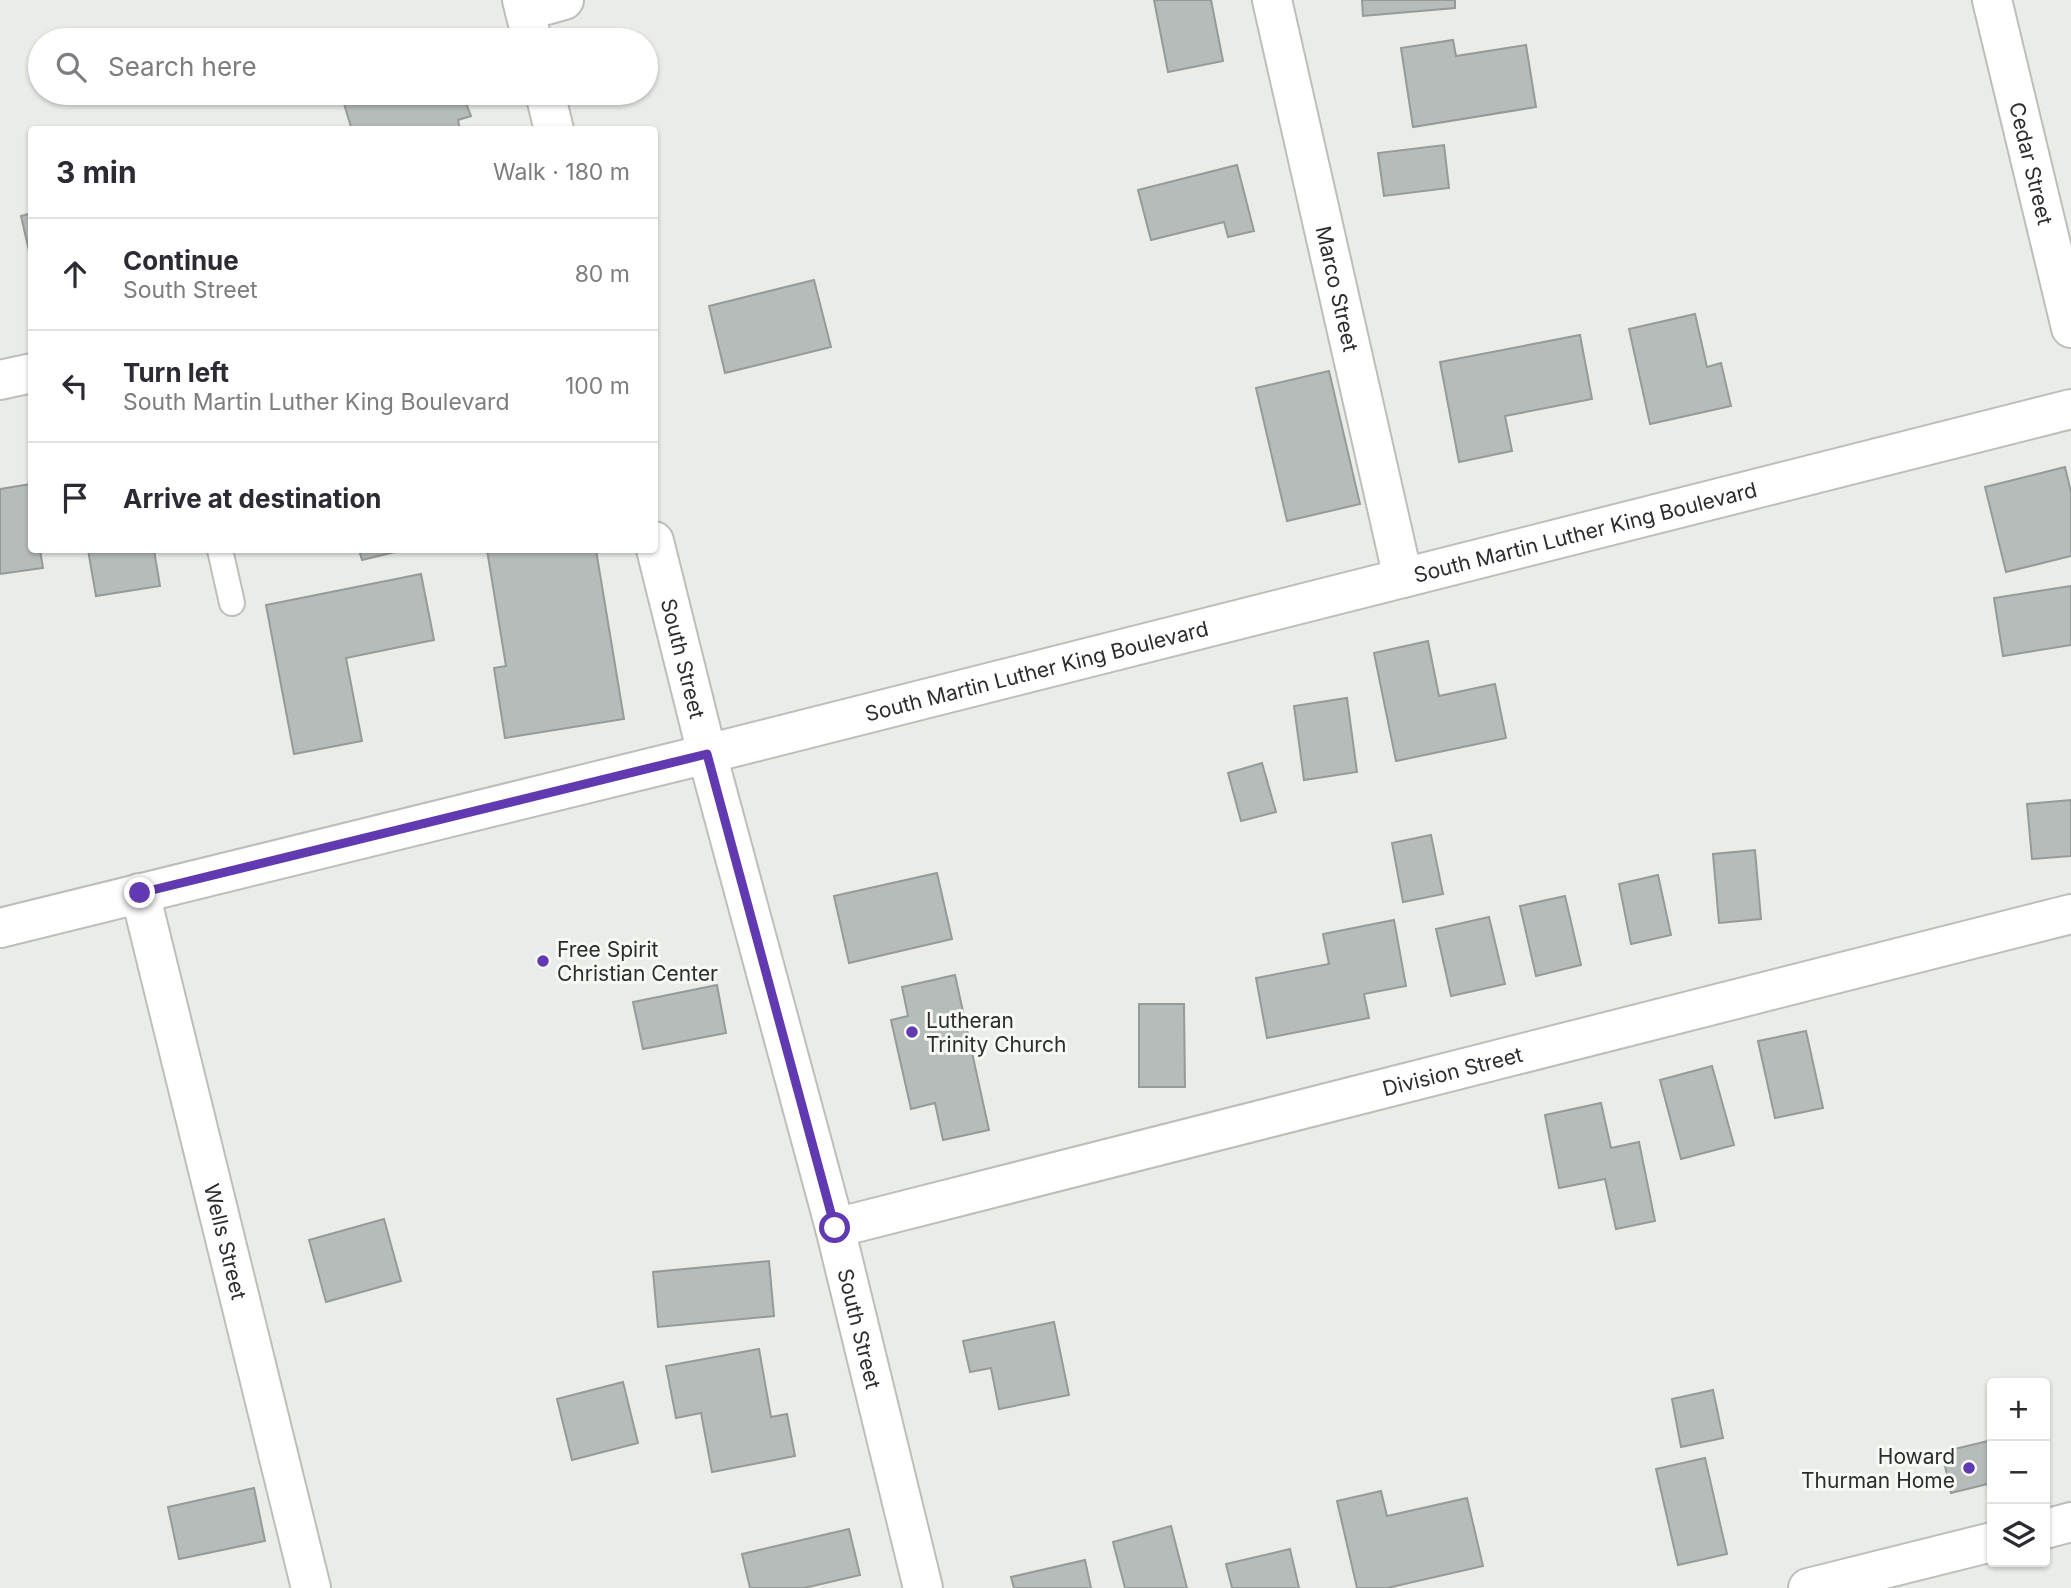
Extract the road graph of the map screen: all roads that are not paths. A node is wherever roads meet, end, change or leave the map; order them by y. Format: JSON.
{"nodes":[{"id":1,"x":564,"y":0,"type":"edge"},
{"id":2,"x":1272,"y":0,"type":"edge"},
{"id":3,"x":1992,"y":0,"type":"edge"},
{"id":4,"x":527,"y":17,"type":"edge"},
{"id":5,"x":548,"y":105,"type":"edge"},
{"id":6,"x":553,"y":126,"type":"edge"},
{"id":7,"x":2071,"y":328,"type":"edge"},
{"id":8,"x":28,"y":374,"type":"edge"},
{"id":9,"x":0,"y":380,"type":"edge"},
{"id":10,"x":2071,"y":409,"type":"edge"},
{"id":11,"x":221,"y":553,"type":"edge"},
{"id":12,"x":657,"y":553,"type":"edge"},
{"id":13,"x":1403,"y":578,"type":"junction"},
{"id":14,"x":232,"y":603,"type":"dead end"},
{"id":15,"x":707,"y":754,"type":"junction"},
{"id":16,"x":140,"y":893,"type":"junction"},
{"id":17,"x":2071,"y":914,"type":"edge"},
{"id":18,"x":0,"y":928,"type":"edge"},
{"id":19,"x":835,"y":1228,"type":"junction"},
{"id":20,"x":2071,"y":1522,"type":"edge"},
{"id":21,"x":2050,"y":1528,"type":"edge"},
{"id":22,"x":1987,"y":1543,"type":"edge"},
{"id":23,"x":311,"y":1588,"type":"edge"},
{"id":24,"x":923,"y":1588,"type":"edge"},
{"id":25,"x":1808,"y":1588,"type":"edge"}],
"edges":[{"from":1,"to":4,"type":"street"},
{"from":2,"to":13,"type":"street","name":"Marco Street"},
{"from":3,"to":7,"type":"street","name":"Cedar Street"},
{"from":5,"to":6,"type":"street"},
{"from":8,"to":9,"type":"street"},
{"from":10,"to":13,"type":"street","name":"South Martin Luther King Boulevard"},
{"from":11,"to":14,"type":"lane"},
{"from":12,"to":15,"type":"street","name":"South Street"},
{"from":13,"to":15,"type":"street","name":"South Martin Luther King Boulevard"},
{"from":15,"to":16,"type":"street","name":"South Martin Luther King Boulevard"},
{"from":15,"to":19,"type":"street","name":"South Street"},
{"from":16,"to":18,"type":"street","name":"South Martin Luther King Boulevard"},
{"from":16,"to":23,"type":"street","name":"Wells Street"},
{"from":17,"to":19,"type":"street","name":"Division Street"},
{"from":19,"to":24,"type":"street","name":"South Street"},
{"from":20,"to":21,"type":"street"},
{"from":22,"to":25,"type":"street"}]}
